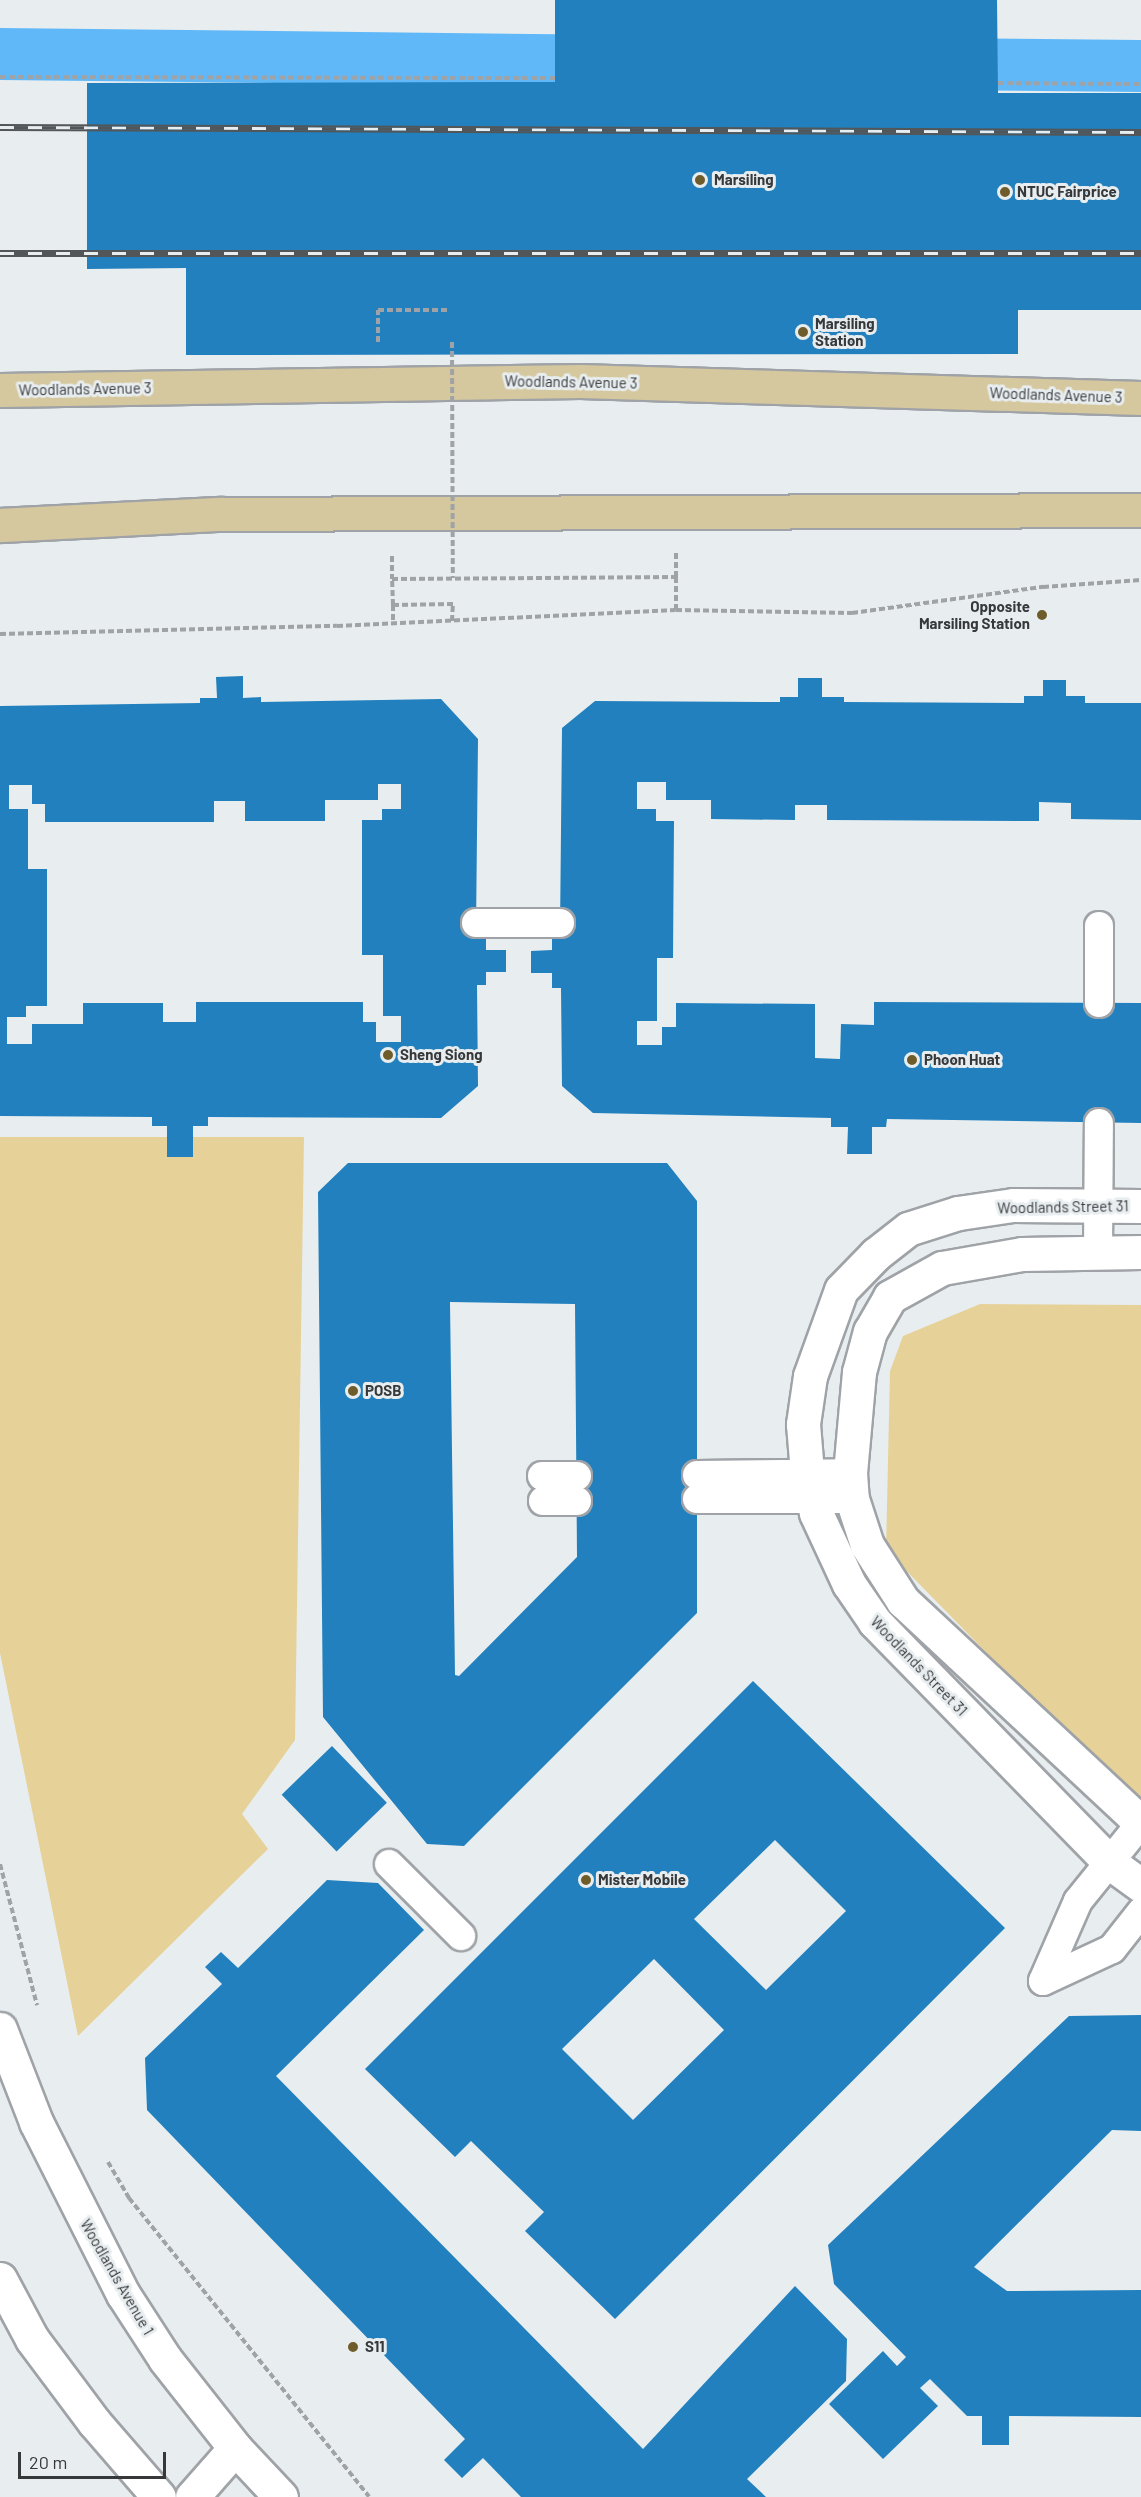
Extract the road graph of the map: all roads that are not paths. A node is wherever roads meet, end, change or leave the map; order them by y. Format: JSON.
{"nodes":[{"id":1,"x":0,"y":390,"type":"edge"},
{"id":2,"x":1141,"y":398,"type":"edge"},
{"id":3,"x":1141,"y":510,"type":"edge"},
{"id":4,"x":2,"y":526,"type":"edge"},
{"id":5,"x":476,"y":922,"type":"dead end"},
{"id":6,"x":560,"y":923,"type":"dead end"},
{"id":7,"x":1100,"y":926,"type":"dead end"},
{"id":8,"x":1099,"y":1003,"type":"dead end"},
{"id":9,"x":1099,"y":1123,"type":"dead end"},
{"id":10,"x":1098,"y":1206,"type":"junction"},
{"id":11,"x":1141,"y":1206,"type":"edge"},
{"id":12,"x":1141,"y":1252,"type":"edge"},
{"id":13,"x":1098,"y":1253,"type":"junction"},
{"id":14,"x":810,"y":1486,"type":"junction"},
{"id":15,"x":851,"y":1486,"type":"junction"},
{"id":16,"x":697,"y":1487,"type":"dead end"},
{"id":17,"x":542,"y":1488,"type":"dead end"},
{"id":18,"x":577,"y":1488,"type":"dead end"},
{"id":19,"x":1141,"y":1823,"type":"edge"},
{"id":20,"x":1108,"y":1862,"type":"junction"},
{"id":21,"x":388,"y":1864,"type":"dead end"},
{"id":22,"x":1141,"y":1885,"type":"edge"},
{"id":23,"x":1141,"y":1912,"type":"edge"},
{"id":24,"x":461,"y":1936,"type":"dead end"},
{"id":25,"x":0,"y":2029,"type":"edge"},
{"id":26,"x":0,"y":2279,"type":"edge"},
{"id":27,"x":235,"y":2448,"type":"junction"},
{"id":28,"x":275,"y":2495,"type":"edge"},
{"id":29,"x":159,"y":2497,"type":"edge"},
{"id":30,"x":192,"y":2497,"type":"edge"}],
"edges":[{"from":1,"to":2,"type":"main road","name":"Woodlands Avenue 3"},
{"from":3,"to":4,"type":"main road"},
{"from":5,"to":6,"type":"lane"},
{"from":7,"to":8,"type":"lane"},
{"from":9,"to":10,"type":"lane"},
{"from":10,"to":11,"type":"street","name":"Woodlands Street 31"},
{"from":10,"to":13,"type":"lane"},
{"from":10,"to":14,"type":"street","name":"Woodlands Street 31"},
{"from":12,"to":13,"type":"street"},
{"from":13,"to":15,"type":"street"},
{"from":14,"to":15,"type":"lane"},
{"from":14,"to":16,"type":"lane"},
{"from":14,"to":20,"type":"street","name":"Woodlands Street 31"},
{"from":15,"to":19,"type":"street"},
{"from":17,"to":18,"type":"lane"},
{"from":19,"to":20,"type":"lane"},
{"from":20,"to":22,"type":"street","name":"Woodlands Street 31"},
{"from":20,"to":23,"type":"lane"},
{"from":21,"to":24,"type":"lane"},
{"from":25,"to":27,"type":"street","name":"Woodlands Avenue 1"},
{"from":26,"to":29,"type":"street"},
{"from":27,"to":28,"type":"street","name":"Woodlands Avenue 1"},
{"from":27,"to":30,"type":"street"}]}
